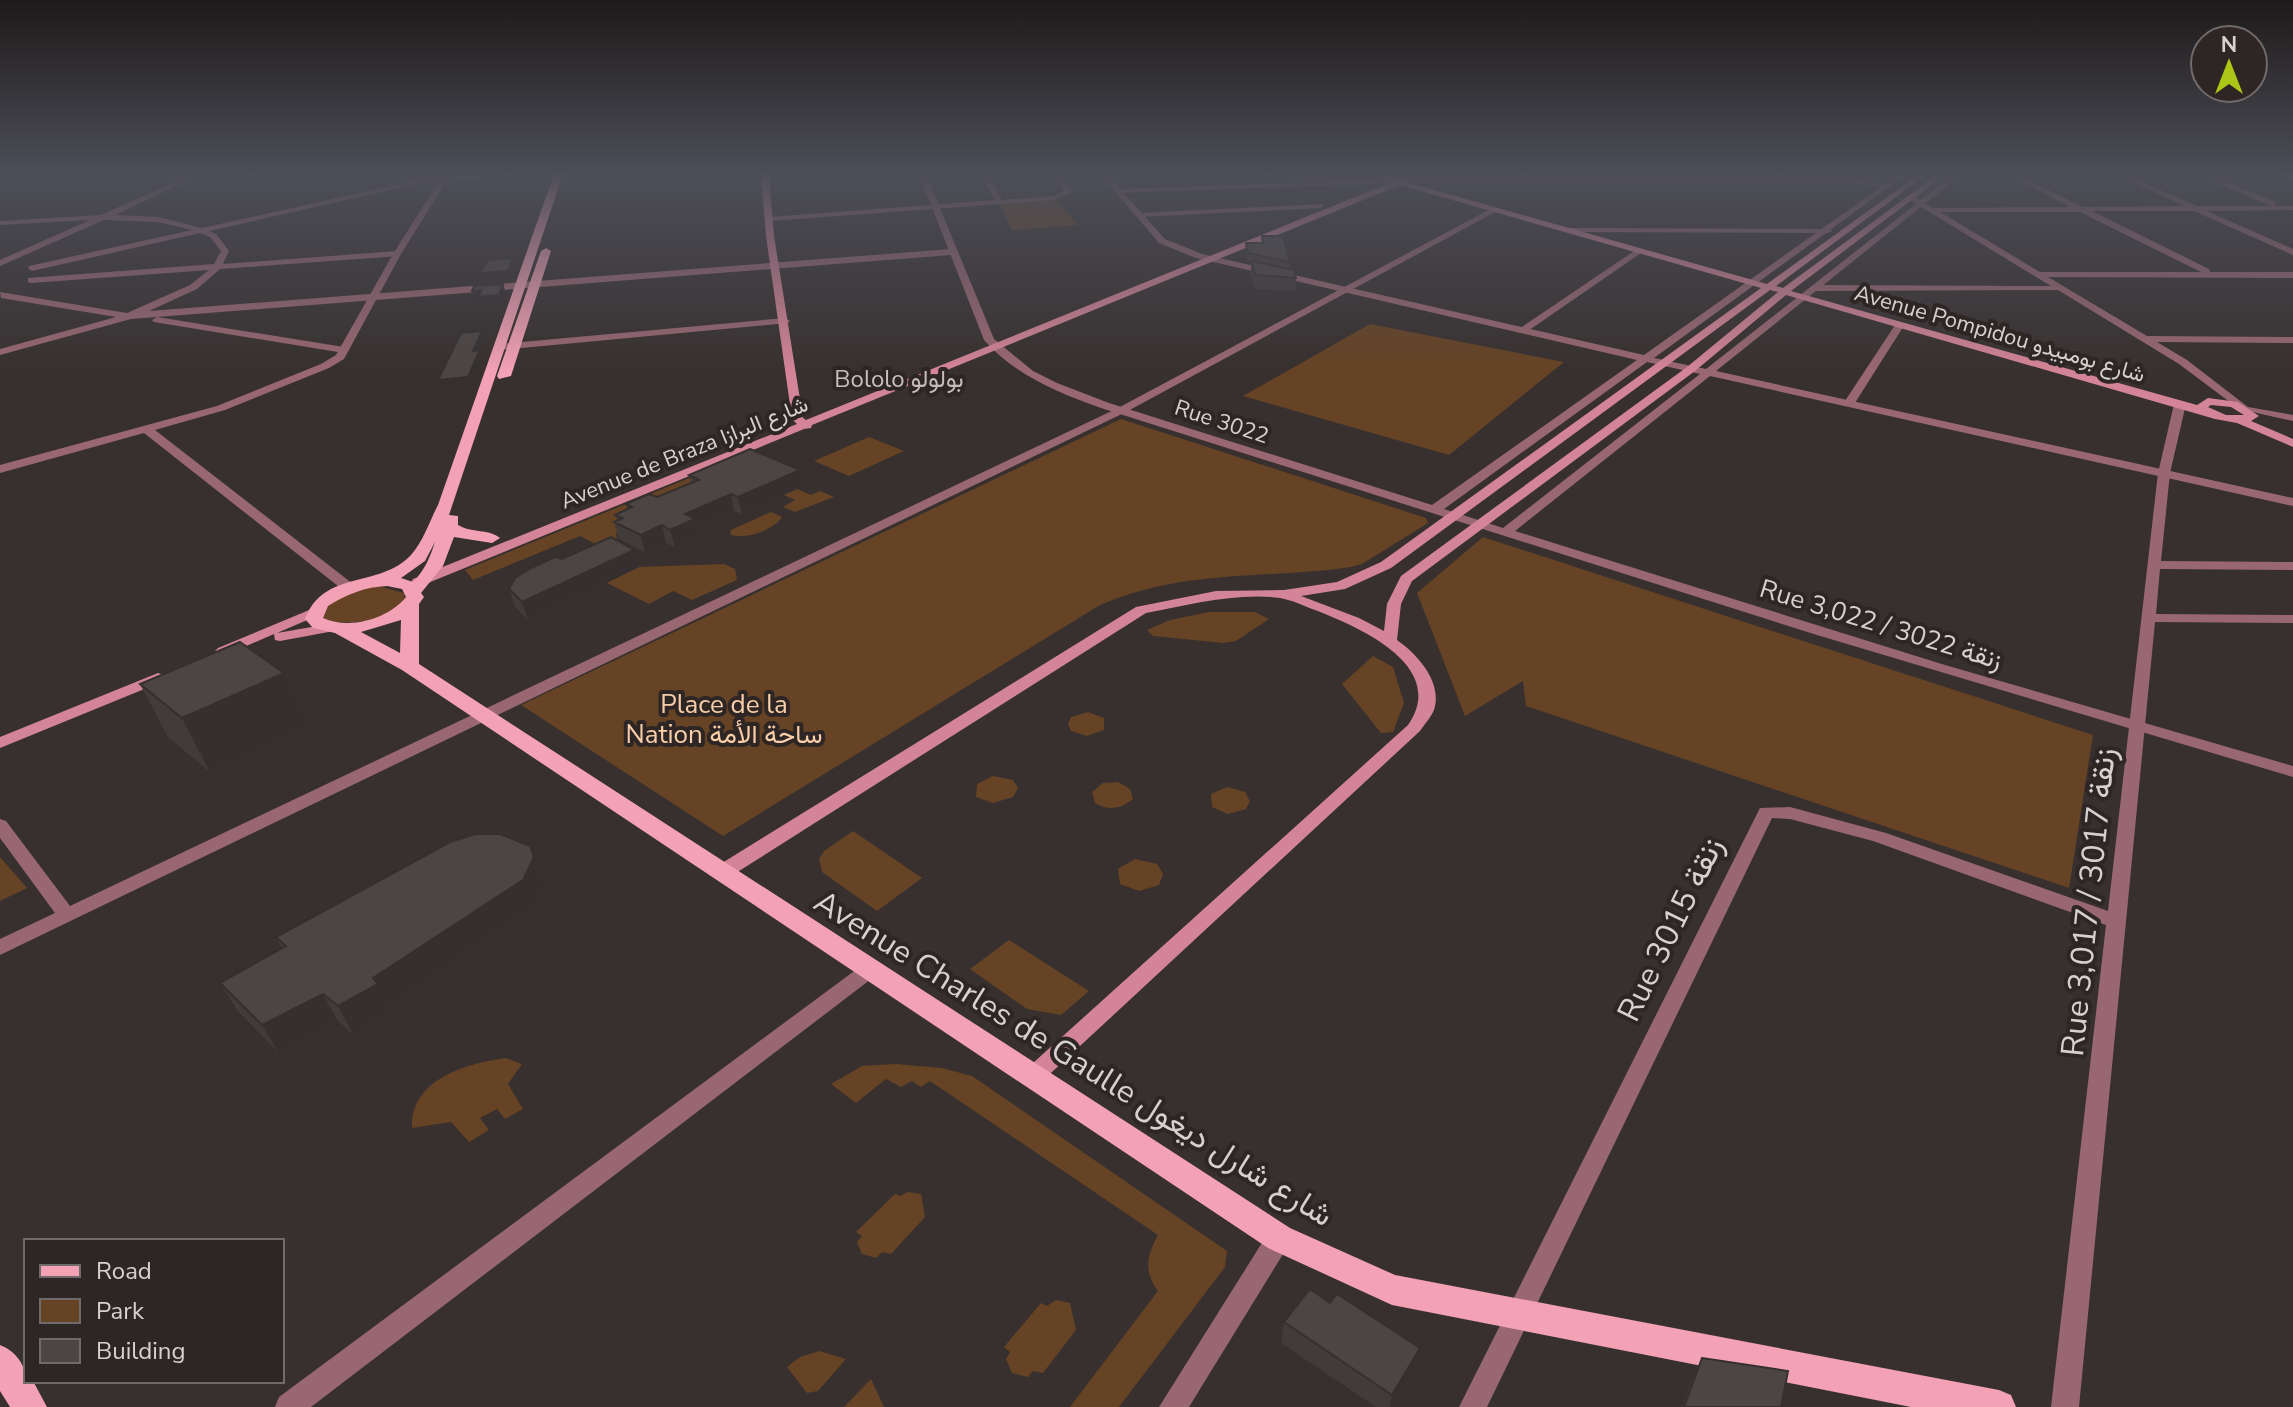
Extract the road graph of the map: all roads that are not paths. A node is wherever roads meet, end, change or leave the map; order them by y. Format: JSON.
{"nodes":[{"id":1,"x":52,"y":240,"type":"edge"},
{"id":2,"x":156,"y":240,"type":"edge"},
{"id":3,"x":215,"y":240,"type":"edge"},
{"id":4,"x":405,"y":240,"type":"edge"},
{"id":5,"x":536,"y":240,"type":"edge"},
{"id":6,"x":550,"y":240,"type":"edge"},
{"id":7,"x":772,"y":240,"type":"edge"},
{"id":8,"x":947,"y":240,"type":"edge"},
{"id":9,"x":1161,"y":240,"type":"edge"},
{"id":10,"x":1239,"y":240,"type":"edge"},
{"id":11,"x":1254,"y":240,"type":"edge"},
{"id":12,"x":1438,"y":240,"type":"edge"},
{"id":13,"x":1601,"y":240,"type":"edge"},
{"id":14,"x":1817,"y":240,"type":"edge"},
{"id":15,"x":1827,"y":240,"type":"edge"},
{"id":16,"x":1860,"y":240,"type":"edge"},
{"id":17,"x":1872,"y":240,"type":"edge"},
{"id":18,"x":1973,"y":240,"type":"edge"},
{"id":19,"x":1982,"y":240,"type":"edge"},
{"id":20,"x":2142,"y":240,"type":"edge"},
{"id":21,"x":2265,"y":240,"type":"edge"},
{"id":22,"x":1640,"y":251,"type":"junction"},
{"id":23,"x":951,"y":252,"type":"junction"},
{"id":24,"x":2293,"y":252,"type":"edge"},
{"id":25,"x":397,"y":254,"type":"junction"},
{"id":26,"x":1199,"y":256,"type":"junction"},
{"id":27,"x":1211,"y":258,"type":"junction"},
{"id":28,"x":0,"y":263,"type":"edge"},
{"id":29,"x":219,"y":266,"type":"junction"},
{"id":30,"x":775,"y":267,"type":"junction"},
{"id":31,"x":32,"y":268,"type":"junction"},
{"id":32,"x":2041,"y":274,"type":"junction"},
{"id":33,"x":2212,"y":274,"type":"junction"},
{"id":34,"x":2293,"y":275,"type":"edge"},
{"id":35,"x":31,"y":280,"type":"junction"},
{"id":36,"x":1761,"y":284,"type":"junction"},
{"id":37,"x":536,"y":285,"type":"junction"},
{"id":38,"x":519,"y":286,"type":"junction"},
{"id":39,"x":1817,"y":288,"type":"junction"},
{"id":40,"x":1342,"y":289,"type":"junction"},
{"id":41,"x":2054,"y":289,"type":"junction"},
{"id":42,"x":1785,"y":291,"type":"junction"},
{"id":43,"x":1,"y":295,"type":"edge"},
{"id":44,"x":1804,"y":297,"type":"junction"},
{"id":45,"x":375,"y":298,"type":"junction"},
{"id":46,"x":128,"y":316,"type":"junction"},
{"id":47,"x":785,"y":321,"type":"junction"},
{"id":48,"x":1900,"y":324,"type":"junction"},
{"id":49,"x":1522,"y":331,"type":"junction"},
{"id":50,"x":2145,"y":339,"type":"junction"},
{"id":51,"x":2293,"y":340,"type":"edge"},
{"id":52,"x":992,"y":343,"type":"junction"},
{"id":53,"x":515,"y":345,"type":"junction"},
{"id":54,"x":499,"y":347,"type":"junction"},
{"id":55,"x":344,"y":350,"type":"junction"},
{"id":56,"x":0,"y":352,"type":"edge"},
{"id":57,"x":1644,"y":359,"type":"junction"},
{"id":58,"x":1661,"y":362,"type":"junction"},
{"id":59,"x":1691,"y":369,"type":"junction"},
{"id":60,"x":1705,"y":372,"type":"junction"},
{"id":61,"x":2158,"y":396,"type":"junction"},
{"id":62,"x":2215,"y":401,"type":"junction"},
{"id":63,"x":1849,"y":404,"type":"junction"},
{"id":64,"x":2180,"y":404,"type":"junction"},
{"id":65,"x":2203,"y":407,"type":"junction"},
{"id":66,"x":1122,"y":410,"type":"junction"},
{"id":67,"x":2246,"y":413,"type":"junction"},
{"id":68,"x":2293,"y":418,"type":"edge"},
{"id":69,"x":802,"y":422,"type":"junction"},
{"id":70,"x":149,"y":431,"type":"junction"},
{"id":71,"x":2293,"y":433,"type":"edge"},
{"id":72,"x":2293,"y":443,"type":"edge"},
{"id":73,"x":744,"y":445,"type":"junction"},
{"id":74,"x":0,"y":469,"type":"edge"},
{"id":75,"x":2164,"y":473,"type":"junction"},
{"id":76,"x":2293,"y":502,"type":"edge"},
{"id":77,"x":1434,"y":510,"type":"junction"},
{"id":78,"x":1455,"y":517,"type":"junction"},
{"id":79,"x":1482,"y":525,"type":"junction"},
{"id":80,"x":448,"y":527,"type":"junction"},
{"id":81,"x":1505,"y":533,"type":"junction"},
{"id":82,"x":492,"y":538,"type":"junction"},
{"id":83,"x":2154,"y":565,"type":"junction"},
{"id":84,"x":2293,"y":566,"type":"edge"},
{"id":85,"x":434,"y":570,"type":"junction"},
{"id":86,"x":348,"y":587,"type":"junction"},
{"id":87,"x":402,"y":589,"type":"junction"},
{"id":88,"x":1284,"y":594,"type":"junction"},
{"id":89,"x":314,"y":612,"type":"junction"},
{"id":90,"x":2149,"y":618,"type":"junction"},
{"id":91,"x":2293,"y":619,"type":"edge"},
{"id":92,"x":335,"y":628,"type":"junction"},
{"id":93,"x":1390,"y":639,"type":"junction"},
{"id":94,"x":409,"y":666,"type":"junction"},
{"id":95,"x":179,"y":669,"type":"edge"},
{"id":96,"x":481,"y":717,"type":"junction"},
{"id":97,"x":2136,"y":728,"type":"junction"},
{"id":98,"x":0,"y":743,"type":"edge"},
{"id":99,"x":2293,"y":772,"type":"edge"},
{"id":100,"x":0,"y":825,"type":"edge"},
{"id":101,"x":721,"y":873,"type":"junction"},
{"id":102,"x":67,"y":916,"type":"junction"},
{"id":103,"x":2116,"y":921,"type":"junction"},
{"id":104,"x":0,"y":948,"type":"edge"},
{"id":105,"x":868,"y":971,"type":"junction"},
{"id":106,"x":1031,"y":1078,"type":"junction"},
{"id":107,"x":1279,"y":1238,"type":"junction"},
{"id":108,"x":1517,"y":1314,"type":"junction"},
{"id":109,"x":0,"y":1361,"type":"edge"},
{"id":110,"x":30,"y":1407,"type":"edge"},
{"id":111,"x":289,"y":1407,"type":"edge"},
{"id":112,"x":1173,"y":1407,"type":"edge"},
{"id":113,"x":1473,"y":1407,"type":"edge"},
{"id":114,"x":1999,"y":1407,"type":"edge"},
{"id":115,"x":2065,"y":1407,"type":"edge"}],
"edges":[{"from":1,"to":28,"type":"street"},
{"from":2,"to":31,"type":"street"},
{"from":3,"to":29,"type":"street"},
{"from":4,"to":25,"type":"street"},
{"from":5,"to":38,"type":"main road"},
{"from":6,"to":37,"type":"main road"},
{"from":7,"to":30,"type":"main road"},
{"from":8,"to":23,"type":"street"},
{"from":9,"to":26,"type":"street"},
{"from":10,"to":26,"type":"main road","name":"Avenue de Braza شارع البرازا"},
{"from":11,"to":27,"type":"main road","name":"Avenue de Braza شارع البرازا"},
{"from":12,"to":40,"type":"street"},
{"from":13,"to":22,"type":"main road","name":"Avenue Pompidou شارع بومبيدو"},
{"from":14,"to":36,"type":"street"},
{"from":15,"to":36,"type":"main road"},
{"from":16,"to":42,"type":"main road"},
{"from":17,"to":39,"type":"street"},
{"from":18,"to":41,"type":"street"},
{"from":19,"to":32,"type":"street"},
{"from":20,"to":33,"type":"street"},
{"from":21,"to":24,"type":"street"},
{"from":22,"to":36,"type":"main road","name":"Avenue Pompidou شارع بومبيدو"},
{"from":22,"to":49,"type":"street"},
{"from":23,"to":30,"type":"street"},
{"from":23,"to":52,"type":"street"},
{"from":25,"to":29,"type":"street"},
{"from":25,"to":45,"type":"street"},
{"from":26,"to":27,"type":"street"},
{"from":26,"to":52,"type":"main road","name":"Avenue de Braza شارع البرازا"},
{"from":27,"to":40,"type":"street"},
{"from":27,"to":52,"type":"main road","name":"Avenue de Braza شارع البرازا"},
{"from":28,"to":31,"type":"street"},
{"from":29,"to":35,"type":"street"},
{"from":29,"to":46,"type":"street"},
{"from":30,"to":37,"type":"street"},
{"from":30,"to":47,"type":"main road"},
{"from":31,"to":35,"type":"street"},
{"from":32,"to":33,"type":"street"},
{"from":32,"to":50,"type":"street"},
{"from":33,"to":34,"type":"street"},
{"from":35,"to":43,"type":"street"},
{"from":36,"to":42,"type":"main road","name":"Avenue Pompidou شارع بومبيدو"},
{"from":36,"to":57,"type":"street"},
{"from":36,"to":58,"type":"main road"},
{"from":37,"to":38,"type":"street"},
{"from":37,"to":53,"type":"main road"},
{"from":38,"to":45,"type":"street"},
{"from":38,"to":54,"type":"main road"},
{"from":39,"to":41,"type":"street"},
{"from":39,"to":44,"type":"street"},
{"from":40,"to":49,"type":"street"},
{"from":40,"to":66,"type":"street"},
{"from":41,"to":62,"type":"street"},
{"from":42,"to":44,"type":"main road","name":"Avenue Pompidou شارع بومبيدو"},
{"from":42,"to":59,"type":"main road"},
{"from":43,"to":46,"type":"street"},
{"from":44,"to":48,"type":"main road","name":"Avenue Pompidou شارع بومبيدو"},
{"from":44,"to":60,"type":"street"},
{"from":45,"to":46,"type":"street"},
{"from":45,"to":55,"type":"street"},
{"from":46,"to":55,"type":"street"},
{"from":46,"to":56,"type":"street"},
{"from":47,"to":53,"type":"street"},
{"from":47,"to":69,"type":"main road"},
{"from":48,"to":61,"type":"main road","name":"Avenue Pompidou شارع بومبيدو"},
{"from":48,"to":63,"type":"street"},
{"from":49,"to":57,"type":"street"},
{"from":50,"to":51,"type":"street"},
{"from":50,"to":67,"type":"street"},
{"from":52,"to":66,"type":"street","name":"Rue 3022"},
{"from":52,"to":69,"type":"main road","name":"Avenue de Braza شارع البرازا"},
{"from":53,"to":54,"type":"street"},
{"from":53,"to":80,"type":"main road"},
{"from":54,"to":87,"type":"main road"},
{"from":55,"to":70,"type":"street"},
{"from":57,"to":58,"type":"street"},
{"from":57,"to":77,"type":"street"},
{"from":58,"to":59,"type":"street"},
{"from":58,"to":78,"type":"main road"},
{"from":59,"to":60,"type":"street"},
{"from":59,"to":79,"type":"main road"},
{"from":60,"to":63,"type":"street"},
{"from":60,"to":81,"type":"street"},
{"from":61,"to":64,"type":"main road"},
{"from":61,"to":65,"type":"main road"},
{"from":62,"to":65,"type":"main road"},
{"from":62,"to":67,"type":"main road"},
{"from":63,"to":75,"type":"street"},
{"from":64,"to":65,"type":"main road"},
{"from":64,"to":75,"type":"street","name":"Rue 3,017 / زنقة 3017"},
{"from":65,"to":67,"type":"main road"},
{"from":66,"to":77,"type":"street","name":"Rue 3022"},
{"from":66,"to":96,"type":"street"},
{"from":67,"to":68,"type":"street"},
{"from":67,"to":71,"type":"main road"},
{"from":67,"to":72,"type":"main road"},
{"from":69,"to":73,"type":"main road","name":"Avenue de Braza شارع البرازا"},
{"from":70,"to":74,"type":"street"},
{"from":70,"to":86,"type":"street"},
{"from":73,"to":82,"type":"main road","name":"Avenue de Braza شارع البرازا"},
{"from":73,"to":85,"type":"main road","name":"Avenue de Braza شارع البرازا"},
{"from":75,"to":76,"type":"street"},
{"from":75,"to":83,"type":"street","name":"Rue 3,017 / زنقة 3017"},
{"from":77,"to":78,"type":"street","name":"Rue 3022"},
{"from":78,"to":79,"type":"street","name":"Rue 3,022 / زنقة 3022"},
{"from":78,"to":88,"type":"main road"},
{"from":79,"to":81,"type":"street","name":"Rue 3,022 / زنقة 3022"},
{"from":79,"to":93,"type":"main road"},
{"from":80,"to":82,"type":"main road"},
{"from":80,"to":85,"type":"main road"},
{"from":81,"to":97,"type":"street","name":"Rue 3,022 / زنقة 3022"},
{"from":82,"to":85,"type":"main road","name":"Avenue de Braza شارع البرازا"},
{"from":83,"to":84,"type":"street"},
{"from":83,"to":90,"type":"street","name":"Rue 3,017 / زنقة 3017"},
{"from":85,"to":87,"type":"main road"},
{"from":85,"to":87,"type":"main road","name":"Avenue de Braza شارع البرازا"},
{"from":86,"to":87,"type":"main road"},
{"from":86,"to":89,"type":"main road"},
{"from":87,"to":92,"type":"main road"},
{"from":87,"to":94,"type":"main road"},
{"from":88,"to":93,"type":"main road"},
{"from":88,"to":101,"type":"main road"},
{"from":89,"to":92,"type":"main road","name":"Avenue Charles de Gaulle شارع شارل ديغول"},
{"from":89,"to":92,"type":"main road"},
{"from":90,"to":91,"type":"street"},
{"from":90,"to":97,"type":"street","name":"Rue 3,017 / زنقة 3017"},
{"from":92,"to":94,"type":"main road","name":"Avenue Charles de Gaulle شارع شارل ديغول"},
{"from":93,"to":106,"type":"main road"},
{"from":94,"to":96,"type":"main road","name":"Avenue Charles de Gaulle شارع شارل ديغول"},
{"from":95,"to":98,"type":"main road"},
{"from":96,"to":101,"type":"main road","name":"Avenue Charles de Gaulle شارع شارل ديغول"},
{"from":96,"to":102,"type":"street"},
{"from":97,"to":99,"type":"street","name":"Rue 3,022 / زنقة 3022"},
{"from":97,"to":103,"type":"street","name":"Rue 3,017 / زنقة 3017"},
{"from":100,"to":102,"type":"street"},
{"from":101,"to":105,"type":"main road","name":"Avenue Charles de Gaulle شارع شارل ديغول"},
{"from":102,"to":104,"type":"street"},
{"from":103,"to":108,"type":"street","name":"Rue 3015 زنقة"},
{"from":103,"to":115,"type":"street","name":"Rue 3,017 / زنقة 3017"},
{"from":105,"to":106,"type":"main road","name":"Avenue Charles de Gaulle شارع شارل ديغول"},
{"from":105,"to":111,"type":"street"},
{"from":106,"to":107,"type":"main road","name":"Avenue Charles de Gaulle شارع شارل ديغول"},
{"from":107,"to":108,"type":"main road","name":"Avenue Charles de Gaulle شارع شارل ديغول"},
{"from":107,"to":112,"type":"street"},
{"from":108,"to":113,"type":"street","name":"Rue 3015 زنقة"},
{"from":108,"to":114,"type":"main road","name":"Avenue Charles de Gaulle شارع شارل ديغول"},
{"from":109,"to":110,"type":"main road"}]}
